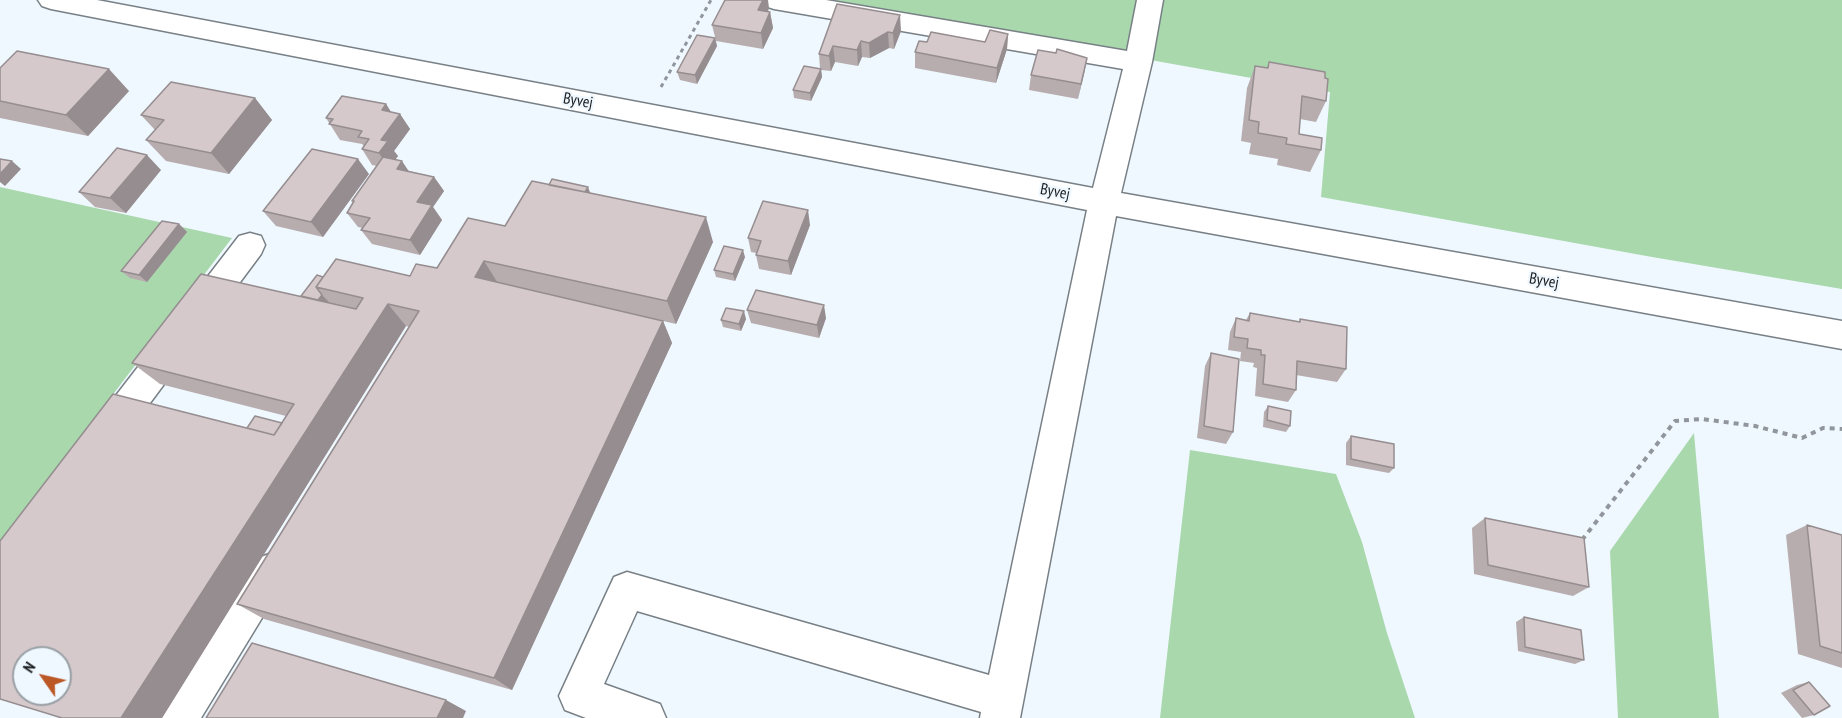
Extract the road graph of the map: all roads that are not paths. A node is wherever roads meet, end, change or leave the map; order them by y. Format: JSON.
{"nodes":[{"id":1,"x":51,"y":0,"type":"edge"},
{"id":2,"x":774,"y":0,"type":"edge"},
{"id":3,"x":1150,"y":0,"type":"edge"},
{"id":4,"x":1138,"y":62,"type":"junction"},
{"id":5,"x":1104,"y":202,"type":"junction"},
{"id":6,"x":250,"y":245,"type":"dead end"},
{"id":7,"x":1842,"y":335,"type":"edge"},
{"id":8,"x":91,"y":456,"type":"edge"},
{"id":9,"x":283,"y":548,"type":"edge"},
{"id":10,"x":1002,"y":708,"type":"edge"},
{"id":11,"x":178,"y":718,"type":"edge"},
{"id":12,"x":646,"y":718,"type":"edge"}],
"edges":[{"from":1,"to":5,"type":"street","name":"Byvej"},
{"from":2,"to":4,"type":"street"},
{"from":3,"to":4,"type":"street"},
{"from":4,"to":5,"type":"street"},
{"from":5,"to":7,"type":"street","name":"Byvej"},
{"from":5,"to":10,"type":"street"},
{"from":6,"to":8,"type":"street"},
{"from":9,"to":11,"type":"street"},
{"from":10,"to":12,"type":"street"}]}
